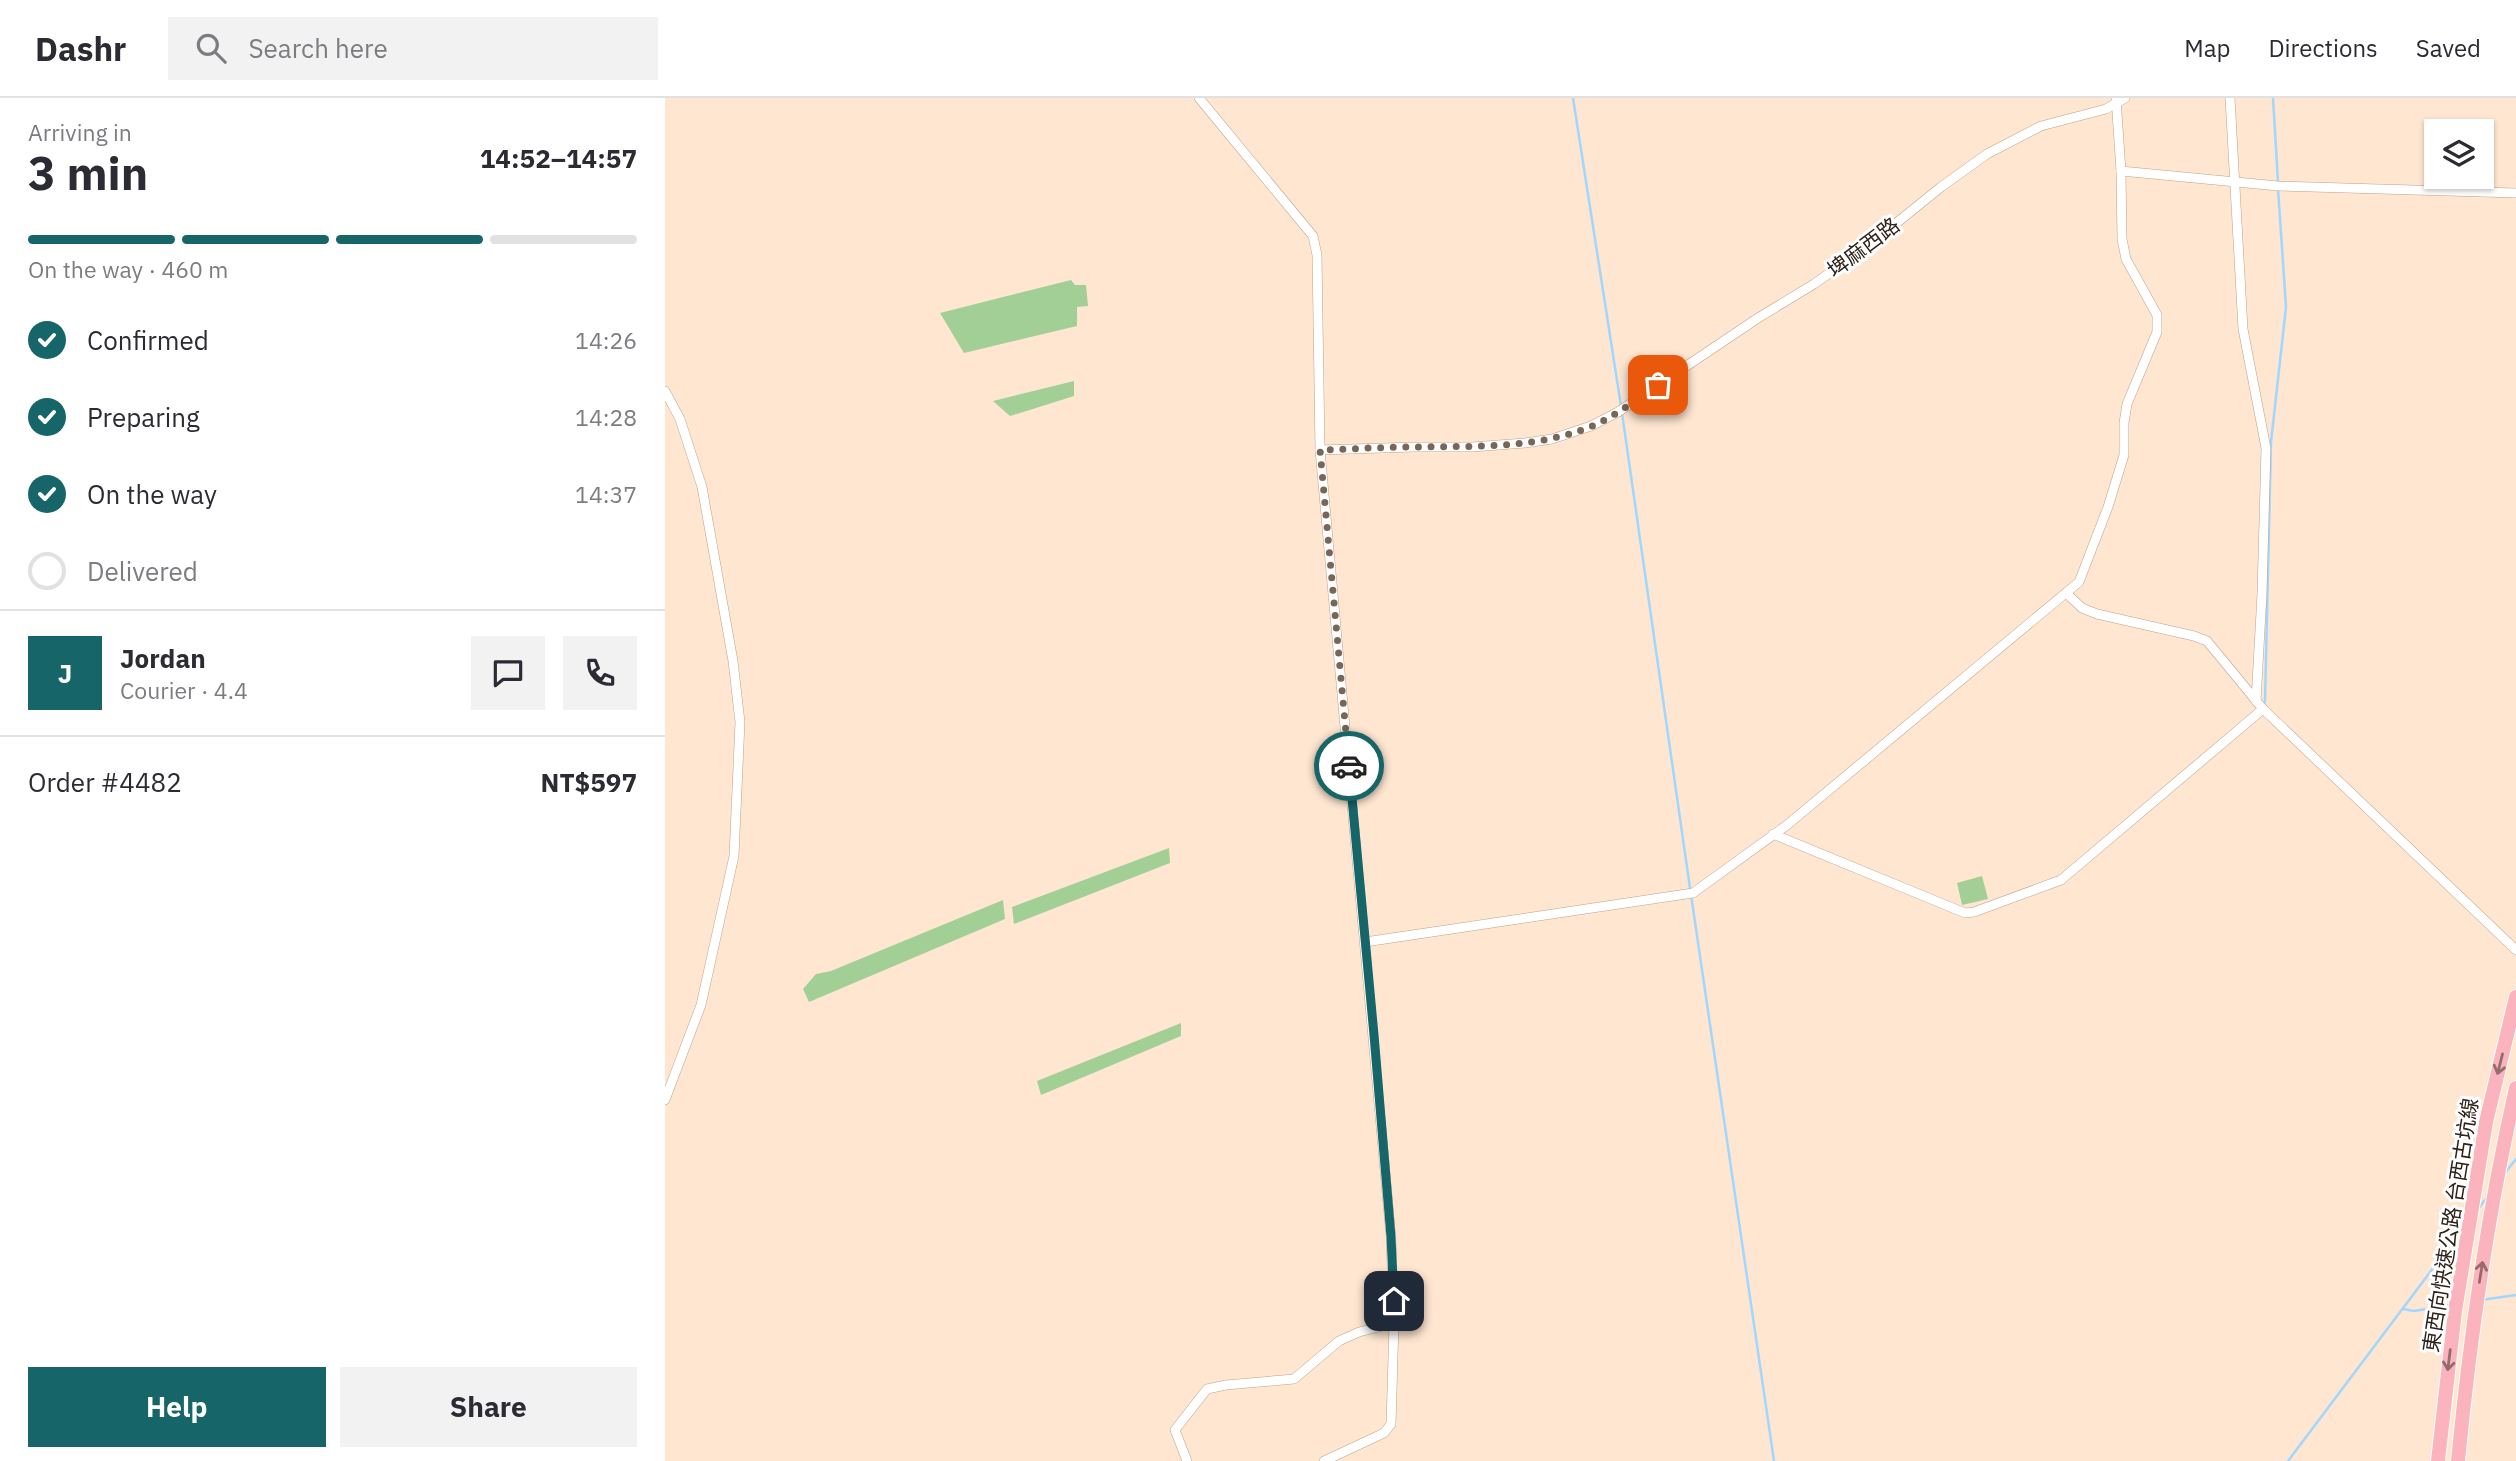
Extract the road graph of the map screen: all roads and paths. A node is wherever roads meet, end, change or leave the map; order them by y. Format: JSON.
{"nodes":[{"id":1,"x":1199,"y":98,"type":"edge"},
{"id":2,"x":2230,"y":98,"type":"edge"},
{"id":3,"x":2119,"y":99,"type":"edge"},
{"id":4,"x":2121,"y":171,"type":"junction"},
{"id":5,"x":2234,"y":182,"type":"junction"},
{"id":6,"x":2516,"y":193,"type":"edge"},
{"id":7,"x":665,"y":391,"type":"edge"},
{"id":8,"x":1320,"y":450,"type":"junction"},
{"id":9,"x":2066,"y":593,"type":"junction"},
{"id":10,"x":2256,"y":701,"type":"junction"},
{"id":11,"x":2263,"y":709,"type":"junction"},
{"id":12,"x":1773,"y":834,"type":"junction"},
{"id":13,"x":1365,"y":942,"type":"junction"},
{"id":14,"x":2516,"y":950,"type":"edge"},
{"id":15,"x":2516,"y":997,"type":"edge"},
{"id":16,"x":2516,"y":1088,"type":"edge"},
{"id":17,"x":665,"y":1100,"type":"edge"},
{"id":18,"x":1394,"y":1323,"type":"junction"},
{"id":19,"x":1187,"y":1461,"type":"edge"},
{"id":20,"x":1324,"y":1461,"type":"edge"},
{"id":21,"x":2438,"y":1461,"type":"edge"},
{"id":22,"x":2458,"y":1461,"type":"edge"}],
"edges":[{"from":1,"to":8,"type":"street"},
{"from":2,"to":5,"type":"street"},
{"from":3,"to":4,"type":"street"},
{"from":3,"to":8,"type":"street","name":"埤麻西路"},
{"from":4,"to":5,"type":"street"},
{"from":4,"to":9,"type":"street"},
{"from":5,"to":6,"type":"street"},
{"from":5,"to":10,"type":"street"},
{"from":7,"to":17,"type":"street"},
{"from":8,"to":13,"type":"street"},
{"from":9,"to":10,"type":"street"},
{"from":9,"to":12,"type":"street"},
{"from":10,"to":11,"type":"street"},
{"from":11,"to":12,"type":"street"},
{"from":11,"to":14,"type":"street"},
{"from":12,"to":13,"type":"street"},
{"from":13,"to":18,"type":"street"},
{"from":15,"to":21,"type":"highway","name":"東西向快速公路 台西古坑線","one_way":true},
{"from":22,"to":16,"type":"highway","name":"東西向快速公路 台西古坑線","one_way":true},
{"from":18,"to":19,"type":"street"},
{"from":18,"to":20,"type":"street"}]}
